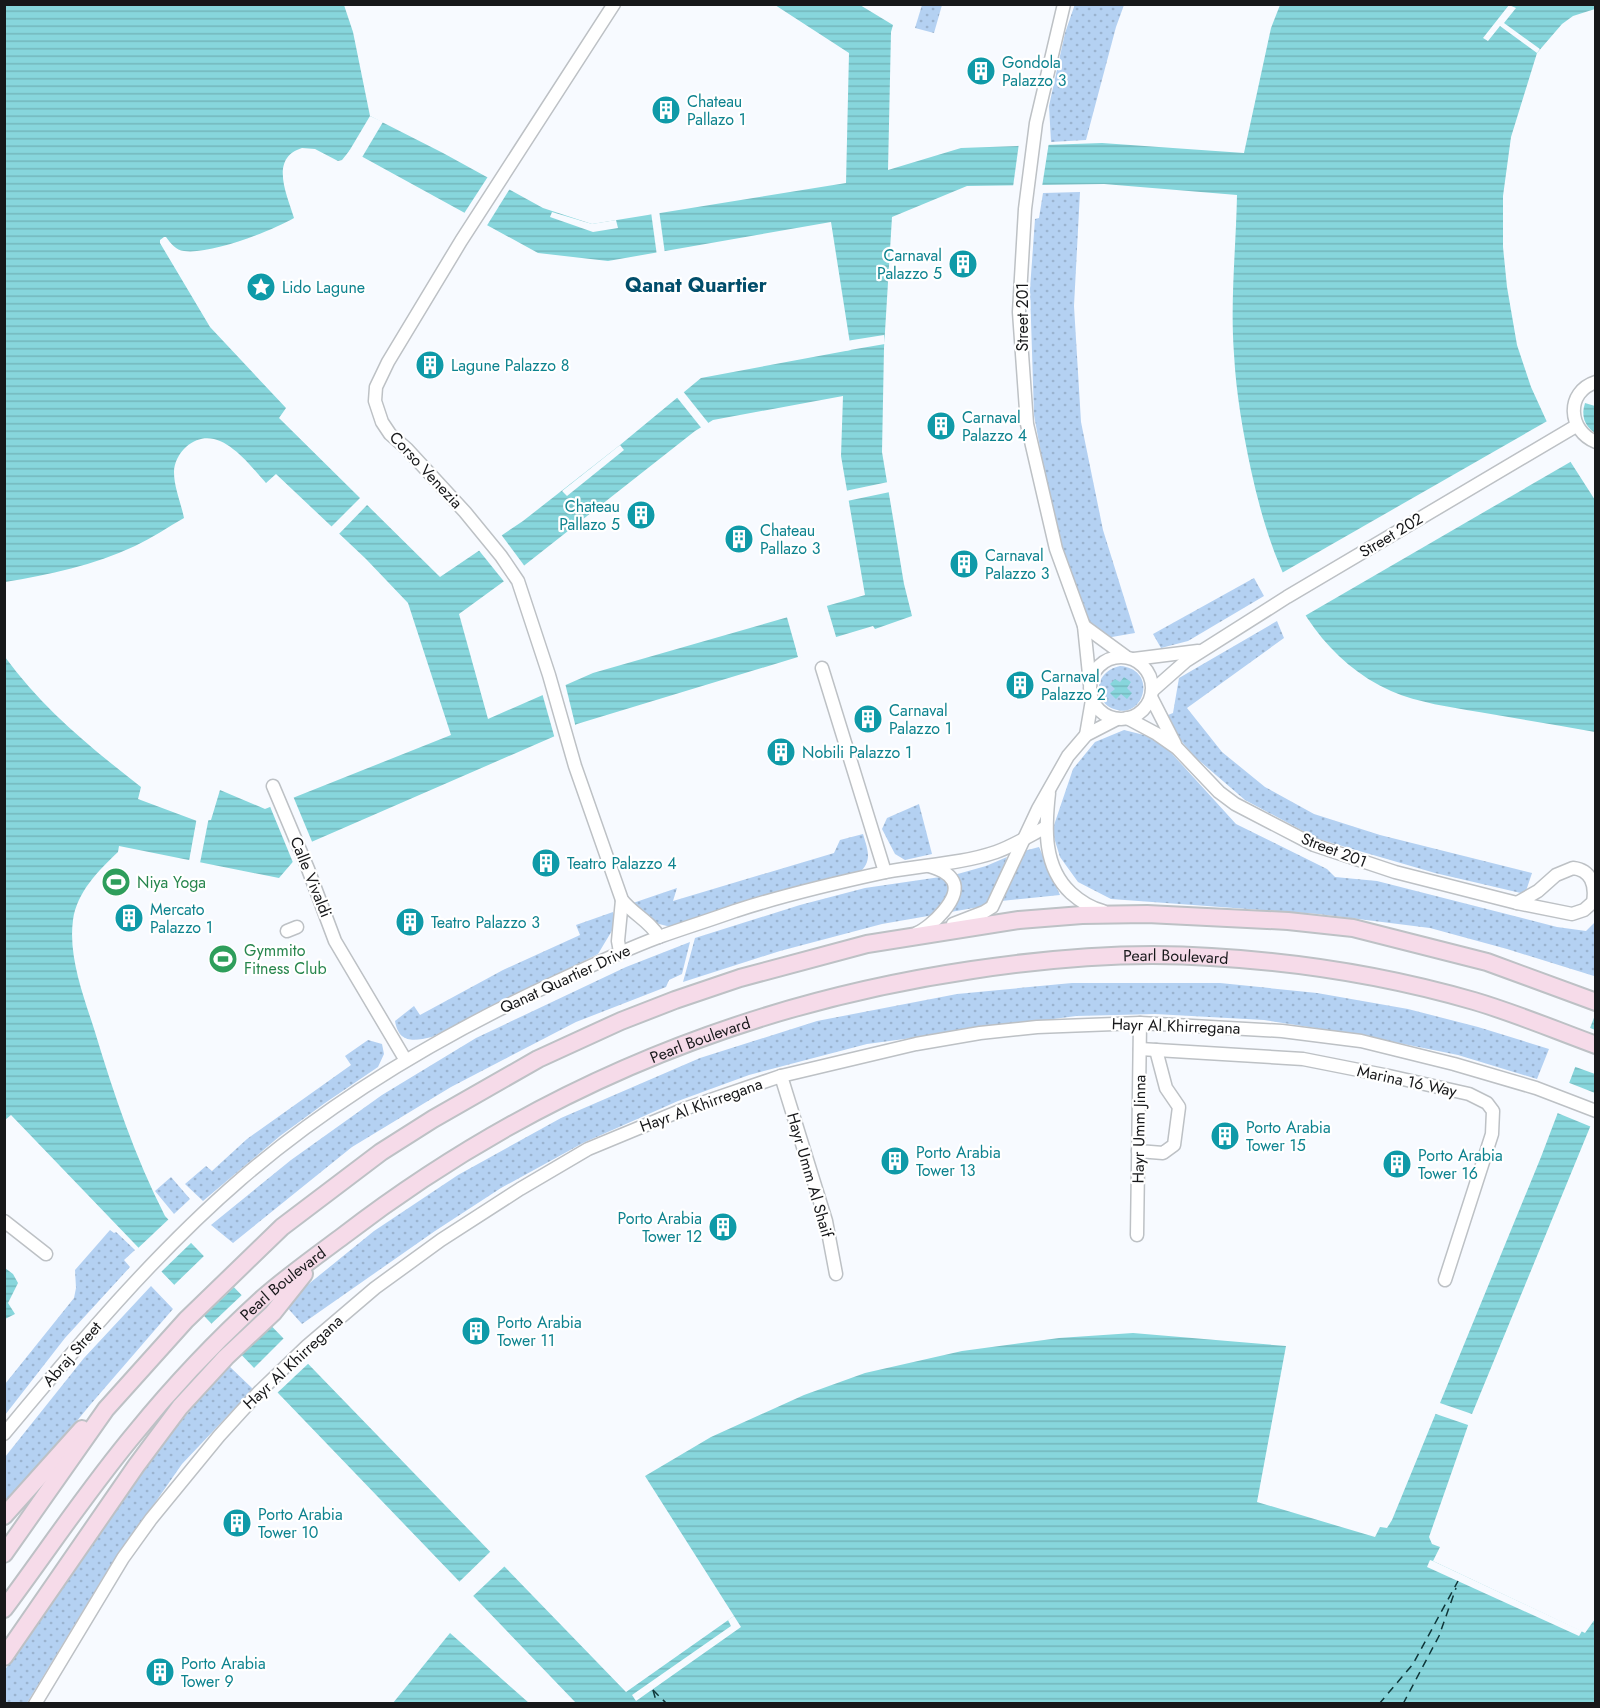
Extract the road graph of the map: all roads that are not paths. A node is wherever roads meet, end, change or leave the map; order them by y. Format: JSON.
{"nodes":[{"id":1,"x":614,"y":4,"type":"edge"},
{"id":2,"x":1064,"y":4,"type":"edge"},
{"id":3,"x":1596,"y":382,"type":"edge"},
{"id":4,"x":1576,"y":426,"type":"junction"},
{"id":5,"x":1596,"y":442,"type":"edge"},
{"id":6,"x":1084,"y":626,"type":"junction"},
{"id":7,"x":1207,"y":647,"type":"junction"},
{"id":8,"x":1130,"y":658,"type":"junction"},
{"id":9,"x":822,"y":668,"type":"dead end"},
{"id":10,"x":1090,"y":684,"type":"junction"},
{"id":11,"x":1152,"y":694,"type":"junction"},
{"id":12,"x":1092,"y":700,"type":"junction"},
{"id":13,"x":1122,"y":718,"type":"junction"},
{"id":14,"x":1086,"y":735,"type":"junction"},
{"id":15,"x":1176,"y":748,"type":"junction"},
{"id":16,"x":273,"y":786,"type":"dead end"},
{"id":17,"x":1050,"y":787,"type":"junction"},
{"id":18,"x":1046,"y":827,"type":"junction"},
{"id":19,"x":1025,"y":838,"type":"junction"},
{"id":20,"x":926,"y":865,"type":"junction"},
{"id":21,"x":885,"y":872,"type":"junction"},
{"id":22,"x":622,"y":900,"type":"junction"},
{"id":23,"x":1517,"y":903,"type":"junction"},
{"id":24,"x":1146,"y":914,"type":"junction"},
{"id":25,"x":659,"y":937,"type":"junction"},
{"id":26,"x":905,"y":938,"type":"junction"},
{"id":27,"x":620,"y":952,"type":"junction"},
{"id":28,"x":1596,"y":1002,"type":"edge"},
{"id":29,"x":1140,"y":1023,"type":"junction"},
{"id":30,"x":1596,"y":1045,"type":"edge"},
{"id":31,"x":1140,"y":1049,"type":"junction"},
{"id":32,"x":1156,"y":1050,"type":"junction"},
{"id":33,"x":405,"y":1059,"type":"junction"},
{"id":34,"x":781,"y":1076,"type":"junction"},
{"id":35,"x":1596,"y":1111,"type":"edge"},
{"id":36,"x":1138,"y":1151,"type":"junction"},
{"id":37,"x":4,"y":1221,"type":"edge"},
{"id":38,"x":192,"y":1225,"type":"joint"},
{"id":39,"x":1137,"y":1234,"type":"dead end"},
{"id":40,"x":321,"y":1252,"type":"junction"},
{"id":41,"x":46,"y":1254,"type":"dead end"},
{"id":42,"x":836,"y":1274,"type":"dead end"},
{"id":43,"x":1445,"y":1280,"type":"dead end"},
{"id":44,"x":221,"y":1351,"type":"junction"},
{"id":45,"x":106,"y":1409,"type":"junction"},
{"id":46,"x":4,"y":1434,"type":"edge"},
{"id":47,"x":4,"y":1516,"type":"edge"},
{"id":48,"x":4,"y":1554,"type":"edge"},
{"id":49,"x":4,"y":1609,"type":"edge"},
{"id":50,"x":4,"y":1657,"type":"edge"},
{"id":51,"x":35,"y":1704,"type":"edge"}],
"edges":[{"from":1,"to":22,"type":"street","name":"Corso Venezia"},
{"from":2,"to":6,"type":"street","name":"Street 201"},
{"from":3,"to":4,"type":"street"},
{"from":4,"to":5,"type":"street"},
{"from":4,"to":7,"type":"street","name":"Street 202"},
{"from":6,"to":8,"type":"street"},
{"from":6,"to":10,"type":"street","name":"Street 201"},
{"from":7,"to":8,"type":"street","name":"Street 202"},
{"from":7,"to":11,"type":"street","name":"Street 202"},
{"from":8,"to":10,"type":"street"},
{"from":8,"to":11,"type":"street"},
{"from":9,"to":21,"type":"street"},
{"from":10,"to":12,"type":"street"},
{"from":11,"to":13,"type":"street"},
{"from":11,"to":15,"type":"street","name":"Street 201"},
{"from":12,"to":13,"type":"street"},
{"from":12,"to":14,"type":"street"},
{"from":13,"to":14,"type":"street"},
{"from":13,"to":15,"type":"street","name":"Street 201"},
{"from":14,"to":17,"type":"street"},
{"from":15,"to":23,"type":"street","name":"Street 201"},
{"from":16,"to":33,"type":"street","name":"Calle Vivaldi"},
{"from":17,"to":18,"type":"street"},
{"from":17,"to":19,"type":"street"},
{"from":18,"to":19,"type":"street","name":"Qanat Quartier Drive"},
{"from":18,"to":24,"type":"street"},
{"from":19,"to":20,"type":"street","name":"Qanat Quartier Drive"},
{"from":19,"to":26,"type":"street"},
{"from":20,"to":21,"type":"street","name":"Qanat Quartier Drive"},
{"from":20,"to":26,"type":"street"},
{"from":21,"to":25,"type":"street","name":"Qanat Quartier Drive"},
{"from":22,"to":25,"type":"street","name":"Corso Venezia"},
{"from":22,"to":27,"type":"street","name":"Corso Venezia"},
{"from":23,"to":23,"type":"street","name":"Street 201"},
{"from":24,"to":26,"type":"main road"},
{"from":24,"to":28,"type":"main road"},
{"from":25,"to":27,"type":"street","name":"Qanat Quartier Drive"},
{"from":26,"to":45,"type":"main road"},
{"from":27,"to":33,"type":"street","name":"Qanat Quartier Drive"},
{"from":29,"to":31,"type":"street","name":"Hayr Umm Jinna"},
{"from":29,"to":34,"type":"street","name":"Hayr Al Khirregana"},
{"from":29,"to":35,"type":"street","name":"Hayr Al Khirregana"},
{"from":30,"to":40,"type":"main road","name":"Pearl Boulevard"},
{"from":31,"to":32,"type":"street","name":"Marina 16 Way"},
{"from":31,"to":36,"type":"street","name":"Hayr Umm Jinna"},
{"from":32,"to":36,"type":"street"},
{"from":32,"to":43,"type":"street","name":"Marina 16 Way"},
{"from":33,"to":38,"type":"street","name":"Qanat Quartier Drive"},
{"from":34,"to":42,"type":"street","name":"Hayr Umm Al Shaif"},
{"from":34,"to":51,"type":"street","name":"Hayr Al Khirregana"},
{"from":36,"to":39,"type":"street","name":"Hayr Umm Jinna"},
{"from":37,"to":41,"type":"street"},
{"from":38,"to":46,"type":"street","name":"Abraj Street"},
{"from":40,"to":44,"type":"main road","name":"Pearl Boulevard"},
{"from":40,"to":44,"type":"main road"},
{"from":44,"to":49,"type":"main road","name":"Pearl Boulevard"},
{"from":44,"to":50,"type":"main road"},
{"from":45,"to":47,"type":"main road"},
{"from":45,"to":48,"type":"main road"}]}
